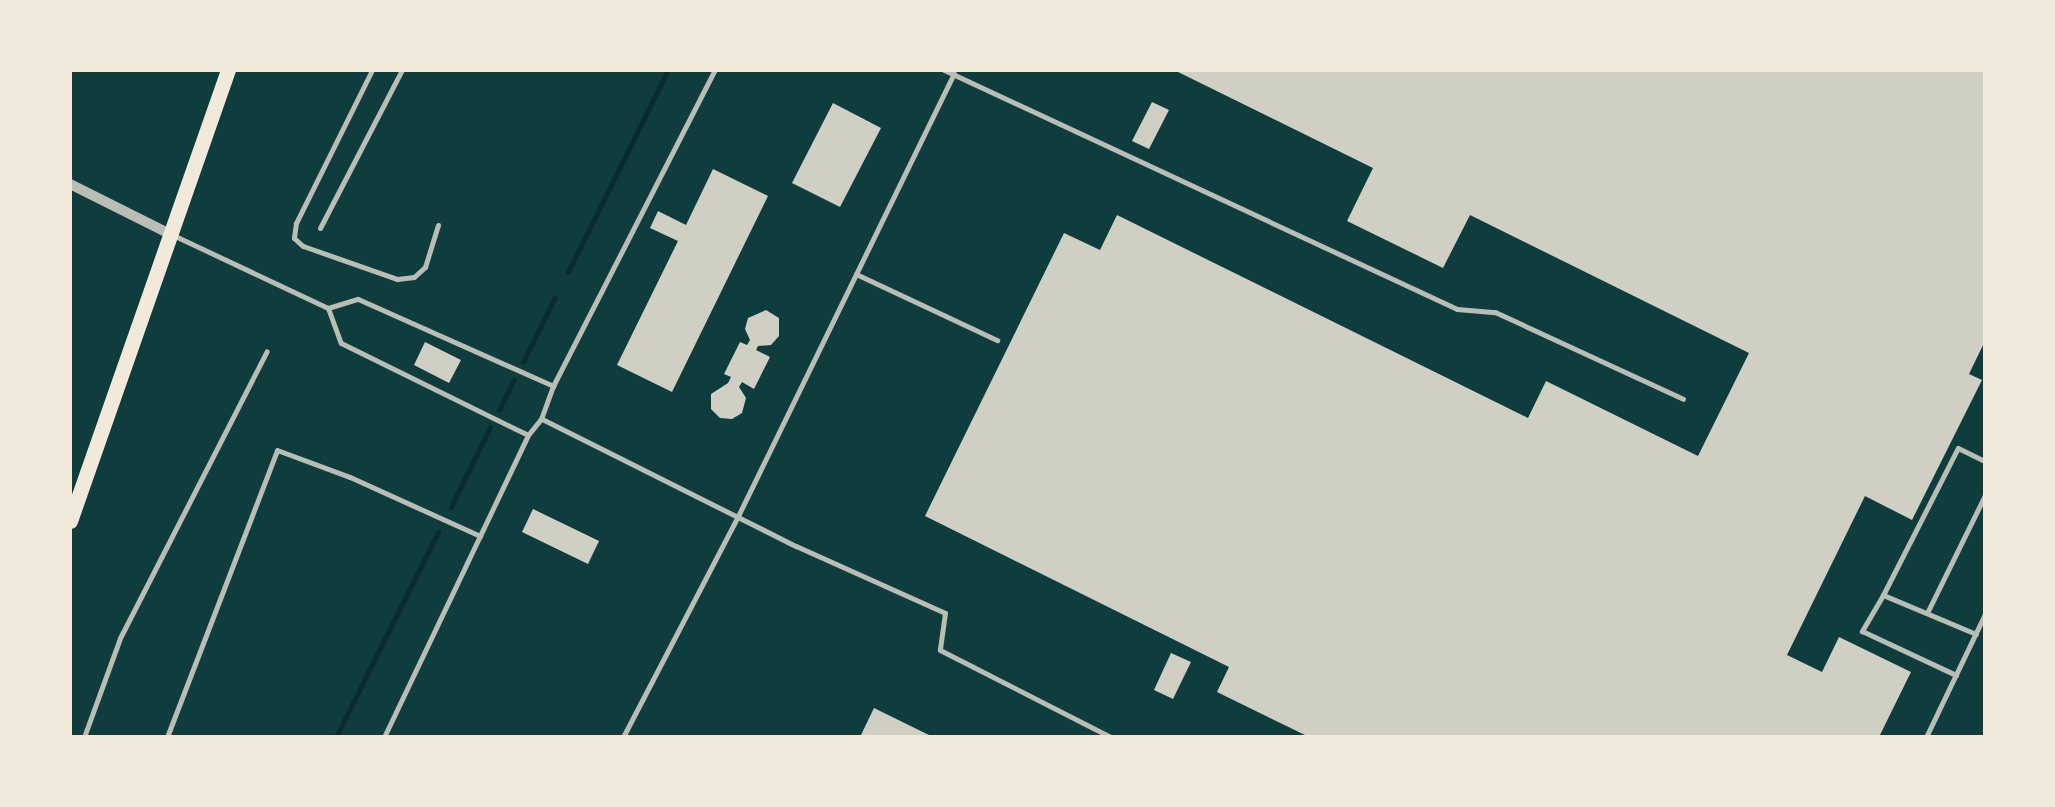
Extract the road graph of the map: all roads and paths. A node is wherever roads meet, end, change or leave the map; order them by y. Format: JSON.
{"nodes":[{"id":1,"x":228,"y":70,"type":"edge"},
{"id":2,"x":372,"y":70,"type":"edge"},
{"id":3,"x":402,"y":70,"type":"edge"},
{"id":4,"x":715,"y":70,"type":"edge"},
{"id":5,"x":944,"y":70,"type":"edge"},
{"id":6,"x":954,"y":74,"type":"junction"},
{"id":7,"x":70,"y":184,"type":"edge"},
{"id":8,"x":438,"y":226,"type":"dead end"},
{"id":9,"x":320,"y":228,"type":"dead end"},
{"id":10,"x":168,"y":233,"type":"junction"},
{"id":11,"x":856,"y":274,"type":"junction"},
{"id":12,"x":328,"y":308,"type":"junction"},
{"id":13,"x":997,"y":340,"type":"dead end"},
{"id":14,"x":267,"y":350,"type":"dead end"},
{"id":15,"x":553,"y":386,"type":"junction"},
{"id":16,"x":1683,"y":399,"type":"dead end"},
{"id":17,"x":541,"y":418,"type":"junction"},
{"id":18,"x":528,"y":435,"type":"junction"},
{"id":19,"x":1985,"y":461,"type":"edge"},
{"id":20,"x":1985,"y":495,"type":"edge"},
{"id":21,"x":739,"y":514,"type":"junction"},
{"id":22,"x":70,"y":520,"type":"edge"},
{"id":23,"x":480,"y":536,"type":"junction"},
{"id":24,"x":1883,"y":595,"type":"junction"},
{"id":25,"x":1927,"y":613,"type":"junction"},
{"id":26,"x":1985,"y":614,"type":"edge"},
{"id":27,"x":1976,"y":634,"type":"junction"},
{"id":28,"x":1956,"y":675,"type":"junction"},
{"id":29,"x":84,"y":737,"type":"edge"},
{"id":30,"x":166,"y":737,"type":"edge"},
{"id":31,"x":384,"y":737,"type":"edge"},
{"id":32,"x":623,"y":737,"type":"edge"},
{"id":33,"x":1111,"y":737,"type":"edge"},
{"id":34,"x":1926,"y":737,"type":"edge"}],
"edges":[{"from":1,"to":10,"type":"main road"},
{"from":2,"to":8,"type":"lane"},
{"from":3,"to":9,"type":"lane"},
{"from":4,"to":15,"type":"lane"},
{"from":5,"to":6,"type":"lane"},
{"from":6,"to":11,"type":"lane"},
{"from":6,"to":16,"type":"lane"},
{"from":7,"to":10,"type":"street"},
{"from":10,"to":12,"type":"lane"},
{"from":10,"to":22,"type":"main road"},
{"from":11,"to":13,"type":"lane"},
{"from":11,"to":21,"type":"lane"},
{"from":12,"to":15,"type":"lane"},
{"from":12,"to":18,"type":"lane"},
{"from":14,"to":29,"type":"lane"},
{"from":15,"to":17,"type":"lane"},
{"from":17,"to":18,"type":"lane"},
{"from":17,"to":21,"type":"lane"},
{"from":18,"to":23,"type":"lane"},
{"from":19,"to":24,"type":"lane"},
{"from":20,"to":25,"type":"lane"},
{"from":21,"to":32,"type":"lane"},
{"from":21,"to":33,"type":"lane"},
{"from":23,"to":30,"type":"lane"},
{"from":23,"to":31,"type":"lane"},
{"from":24,"to":25,"type":"lane"},
{"from":24,"to":28,"type":"lane"},
{"from":25,"to":27,"type":"lane"},
{"from":26,"to":27,"type":"lane"},
{"from":27,"to":28,"type":"lane"},
{"from":28,"to":34,"type":"lane"}]}
